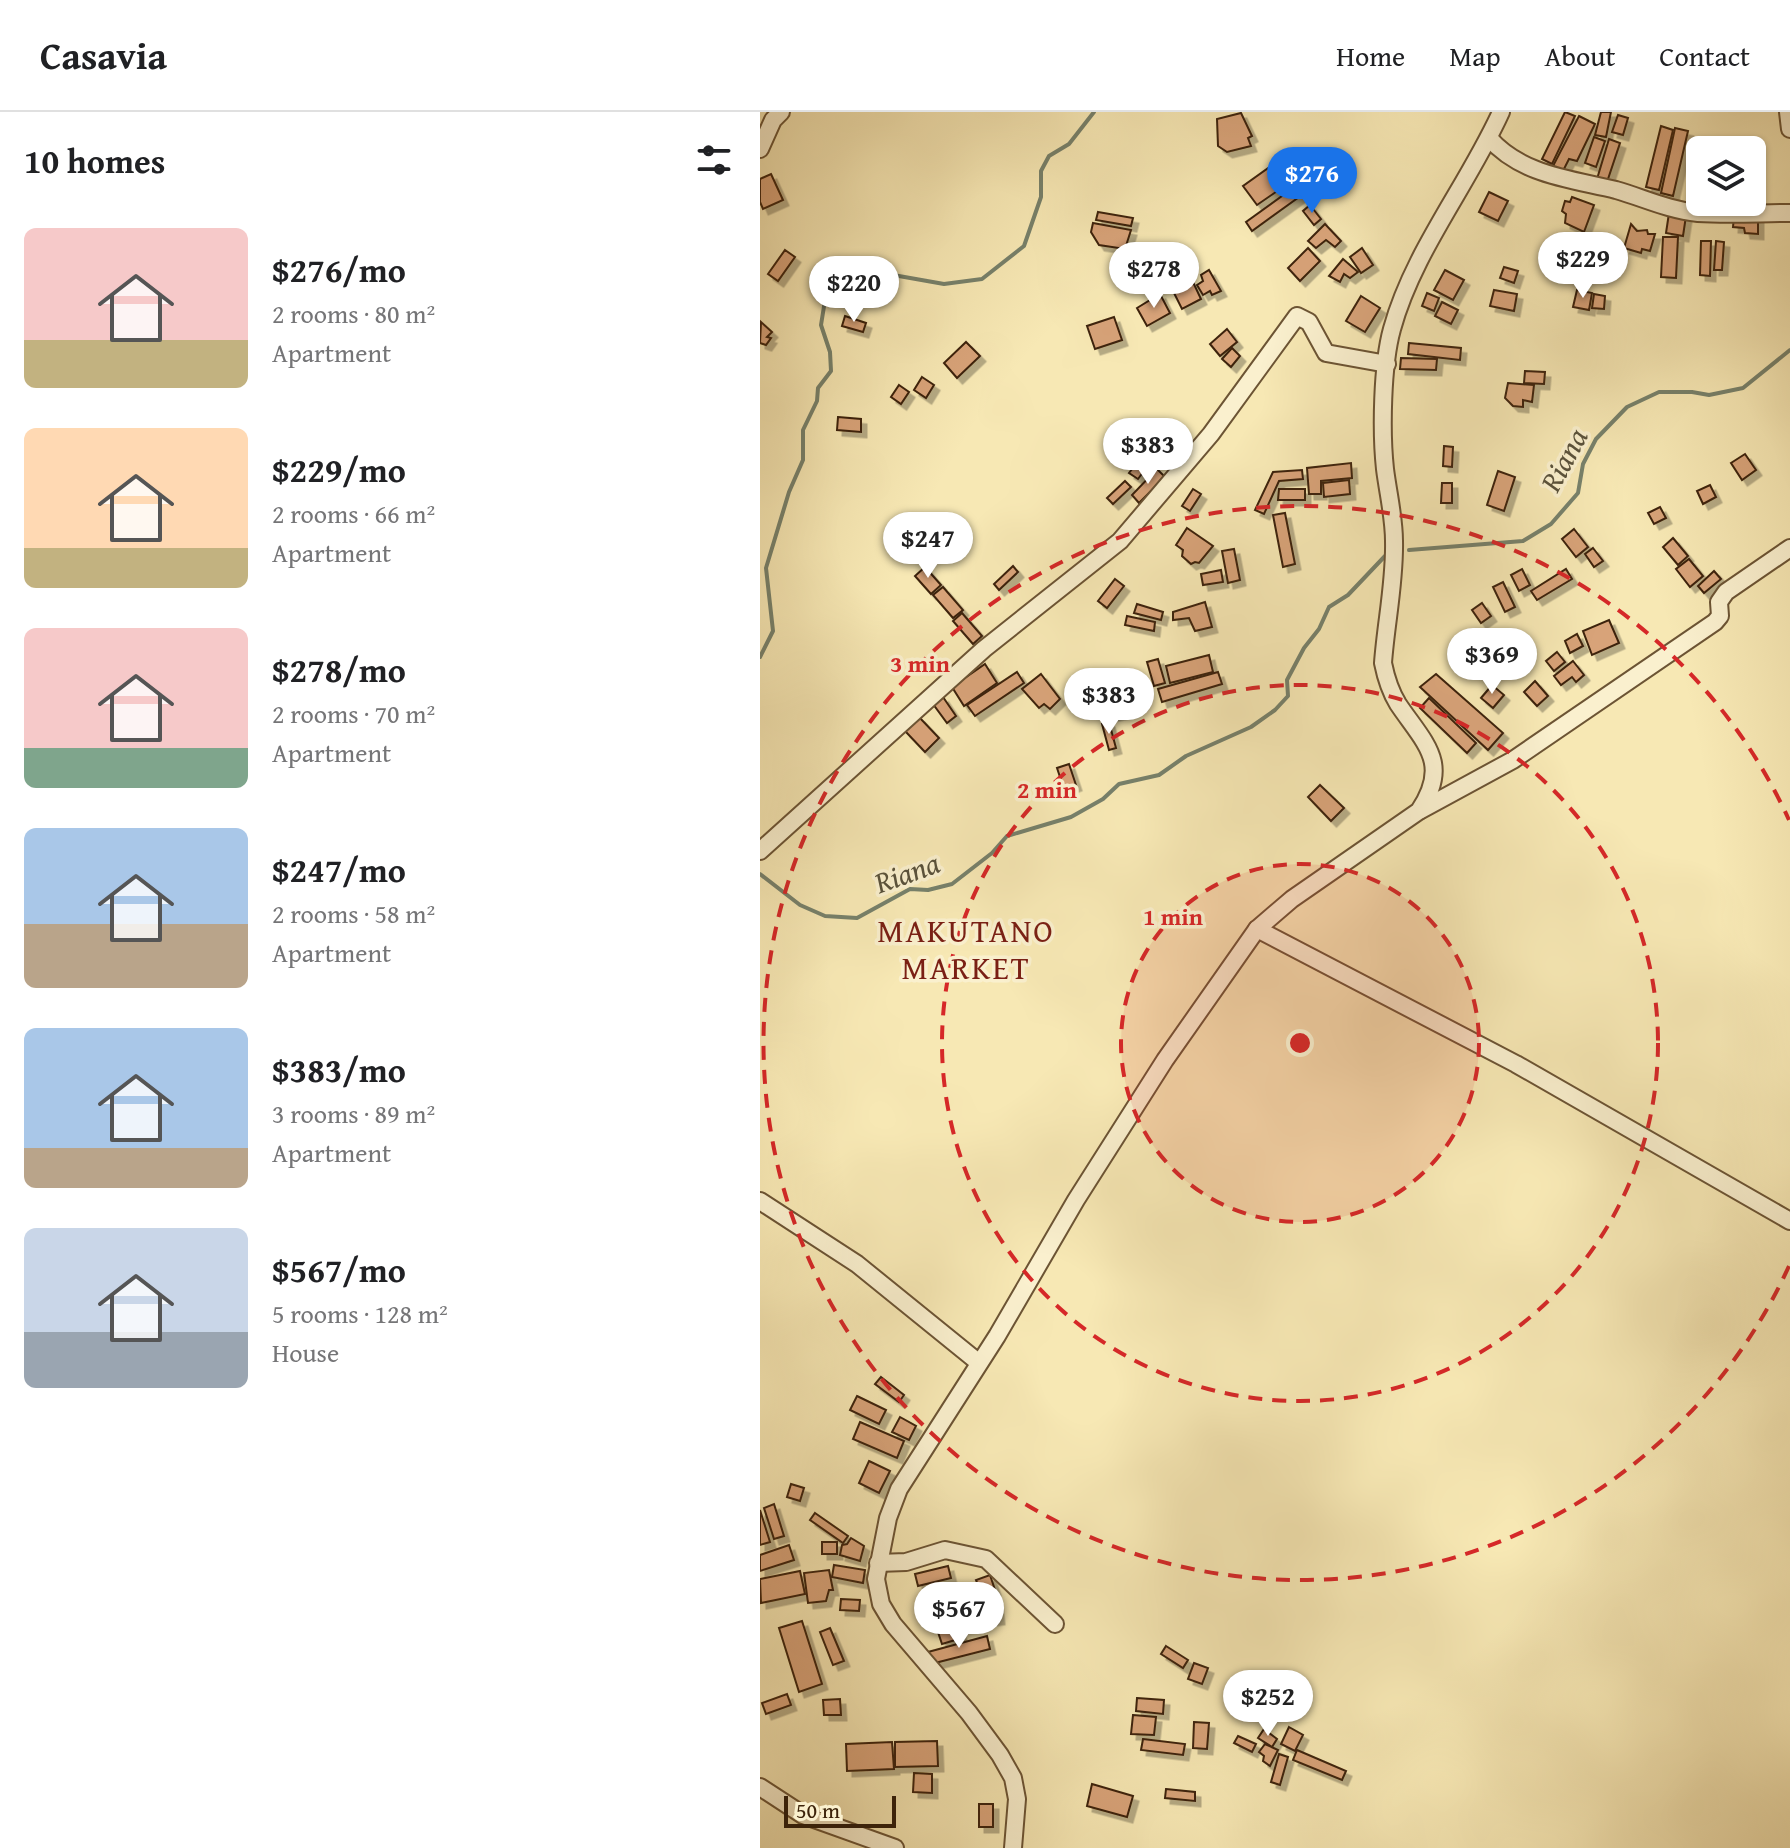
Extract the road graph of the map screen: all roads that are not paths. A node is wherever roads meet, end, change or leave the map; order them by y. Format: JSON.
{"nodes":[{"id":1,"x":781,"y":112,"type":"edge"},
{"id":2,"x":1501,"y":112,"type":"edge"},
{"id":3,"x":1788,"y":112,"type":"edge"},
{"id":4,"x":1790,"y":129,"type":"edge"},
{"id":5,"x":1489,"y":138,"type":"junction"},
{"id":6,"x":760,"y":149,"type":"edge"},
{"id":7,"x":1790,"y":213,"type":"edge"},
{"id":8,"x":1387,"y":364,"type":"junction"},
{"id":9,"x":1790,"y":548,"type":"edge"},
{"id":10,"x":1419,"y":811,"type":"junction"},
{"id":11,"x":760,"y":851,"type":"edge"},
{"id":12,"x":1257,"y":929,"type":"junction"},
{"id":13,"x":760,"y":1201,"type":"edge"},
{"id":14,"x":1790,"y":1221,"type":"edge"},
{"id":15,"x":978,"y":1362,"type":"junction"},
{"id":16,"x":878,"y":1563,"type":"junction"},
{"id":17,"x":1055,"y":1624,"type":"dead end"},
{"id":18,"x":760,"y":1787,"type":"edge"},
{"id":19,"x":895,"y":1848,"type":"edge"},
{"id":20,"x":1013,"y":1848,"type":"edge"}],
"edges":[{"from":1,"to":6,"type":"street"},
{"from":2,"to":5,"type":"street"},
{"from":3,"to":4,"type":"street"},
{"from":5,"to":7,"type":"street"},
{"from":5,"to":8,"type":"street"},
{"from":8,"to":10,"type":"street"},
{"from":8,"to":11,"type":"street"},
{"from":9,"to":10,"type":"street"},
{"from":10,"to":12,"type":"street"},
{"from":12,"to":14,"type":"street"},
{"from":12,"to":15,"type":"street"},
{"from":13,"to":15,"type":"street"},
{"from":15,"to":16,"type":"street"},
{"from":16,"to":17,"type":"street"},
{"from":16,"to":20,"type":"street"},
{"from":18,"to":19,"type":"street"}]}
